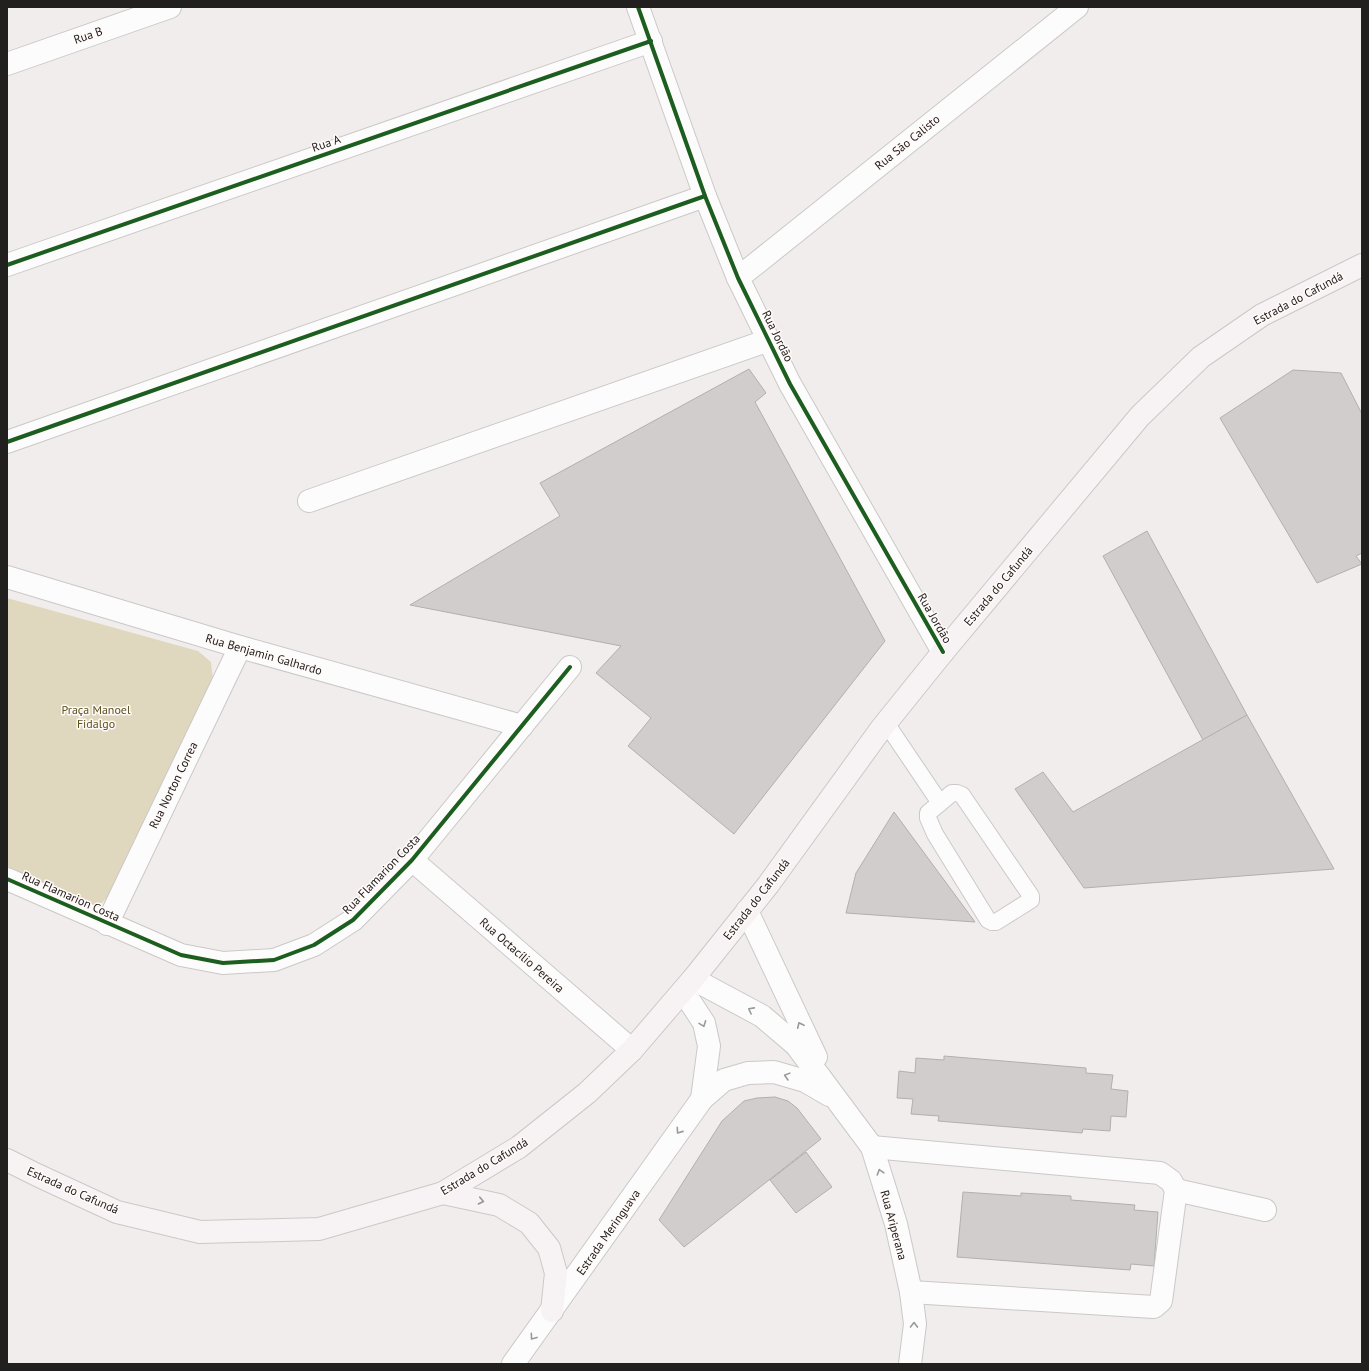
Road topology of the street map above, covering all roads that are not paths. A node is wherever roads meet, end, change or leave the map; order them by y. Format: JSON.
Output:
{"nodes":[{"id":1,"x":170,"y":7,"type":"edge"},
{"id":2,"x":638,"y":7,"type":"edge"},
{"id":3,"x":1076,"y":7,"type":"edge"},
{"id":4,"x":651,"y":41,"type":"junction"},
{"id":5,"x":7,"y":64,"type":"edge"},
{"id":6,"x":705,"y":196,"type":"junction"},
{"id":7,"x":7,"y":265,"type":"edge"},
{"id":8,"x":1362,"y":265,"type":"edge"},
{"id":9,"x":738,"y":278,"type":"junction"},
{"id":10,"x":769,"y":340,"type":"junction"},
{"id":11,"x":7,"y":442,"type":"edge"},
{"id":12,"x":308,"y":501,"type":"dead end"},
{"id":13,"x":7,"y":577,"type":"edge"},
{"id":14,"x":240,"y":647,"type":"junction"},
{"id":15,"x":943,"y":652,"type":"junction"},
{"id":16,"x":570,"y":667,"type":"dead end"},
{"id":17,"x":886,"y":724,"type":"junction"},
{"id":18,"x":522,"y":726,"type":"junction"},
{"id":19,"x":940,"y":803,"type":"junction"},
{"id":20,"x":412,"y":860,"type":"junction"},
{"id":21,"x":7,"y":878,"type":"edge"},
{"id":22,"x":747,"y":911,"type":"junction"},
{"id":23,"x":107,"y":924,"type":"junction"},
{"id":24,"x":688,"y":985,"type":"junction"},
{"id":25,"x":632,"y":1050,"type":"junction"},
{"id":26,"x":835,"y":1098,"type":"junction"},
{"id":27,"x":702,"y":1099,"type":"junction"},
{"id":28,"x":872,"y":1147,"type":"junction"},
{"id":29,"x":7,"y":1160,"type":"edge"},
{"id":30,"x":1176,"y":1190,"type":"junction"},
{"id":31,"x":443,"y":1193,"type":"junction"},
{"id":32,"x":1265,"y":1210,"type":"dead end"},
{"id":33,"x":911,"y":1292,"type":"junction"},
{"id":34,"x":552,"y":1311,"type":"junction"},
{"id":35,"x":514,"y":1364,"type":"edge"},
{"id":36,"x":910,"y":1364,"type":"edge"}],
"edges":[{"from":1,"to":5,"type":"street","name":"Rua B"},
{"from":2,"to":4,"type":"street","name":"Rua Jordão"},
{"from":3,"to":9,"type":"street","name":"Rua São Calisto"},
{"from":4,"to":6,"type":"street","name":"Rua Jordão"},
{"from":4,"to":7,"type":"street","name":"Rua A"},
{"from":6,"to":9,"type":"street","name":"Rua Jordão"},
{"from":6,"to":11,"type":"street"},
{"from":8,"to":15,"type":"main road","name":"Estrada do Cafundá"},
{"from":9,"to":10,"type":"street","name":"Rua Jordão"},
{"from":10,"to":12,"type":"street"},
{"from":10,"to":15,"type":"street","name":"Rua Jordão"},
{"from":13,"to":14,"type":"street","name":"Rua Benjamin Galhardo"},
{"from":14,"to":18,"type":"street","name":"Rua Benjamin Galhardo"},
{"from":14,"to":23,"type":"street","name":"Rua Norton Correa"},
{"from":15,"to":17,"type":"main road","name":"Estrada do Cafundá"},
{"from":16,"to":18,"type":"street","name":"Rua Flamarion Costa"},
{"from":17,"to":19,"type":"lane"},
{"from":17,"to":22,"type":"main road","name":"Estrada do Cafundá"},
{"from":18,"to":20,"type":"street","name":"Rua Flamarion Costa"},
{"from":19,"to":19,"type":"lane"},
{"from":20,"to":23,"type":"street","name":"Rua Flamarion Costa"},
{"from":20,"to":25,"type":"street","name":"Rua Octacílio Pereira"},
{"from":21,"to":23,"type":"street","name":"Rua Flamarion Costa"},
{"from":22,"to":24,"type":"main road","name":"Estrada do Cafundá"},
{"from":26,"to":22,"type":"street","name":"Rua Ariperana","one_way":true},
{"from":24,"to":25,"type":"main road","name":"Estrada do Cafundá"},
{"from":26,"to":24,"type":"street","name":"Rua Ariperana","one_way":true},
{"from":24,"to":27,"type":"street","name":"Estrada Meringuava","one_way":true},
{"from":25,"to":31,"type":"main road","name":"Estrada do Cafundá"},
{"from":26,"to":27,"type":"street","name":"Estrada Meringuava","one_way":true},
{"from":26,"to":28,"type":"street","name":"Rua Ariperana"},
{"from":27,"to":34,"type":"street","name":"Estrada Meringuava","one_way":true},
{"from":28,"to":30,"type":"street"},
{"from":33,"to":28,"type":"street","name":"Rua Ariperana","one_way":true},
{"from":29,"to":31,"type":"main road","name":"Estrada do Cafundá"},
{"from":30,"to":32,"type":"street"},
{"from":30,"to":33,"type":"street"},
{"from":31,"to":34,"type":"main road","one_way":true},
{"from":36,"to":33,"type":"street","name":"Rua Ariperana","one_way":true},
{"from":34,"to":35,"type":"street","name":"Estrada Meringuava","one_way":true}]}
